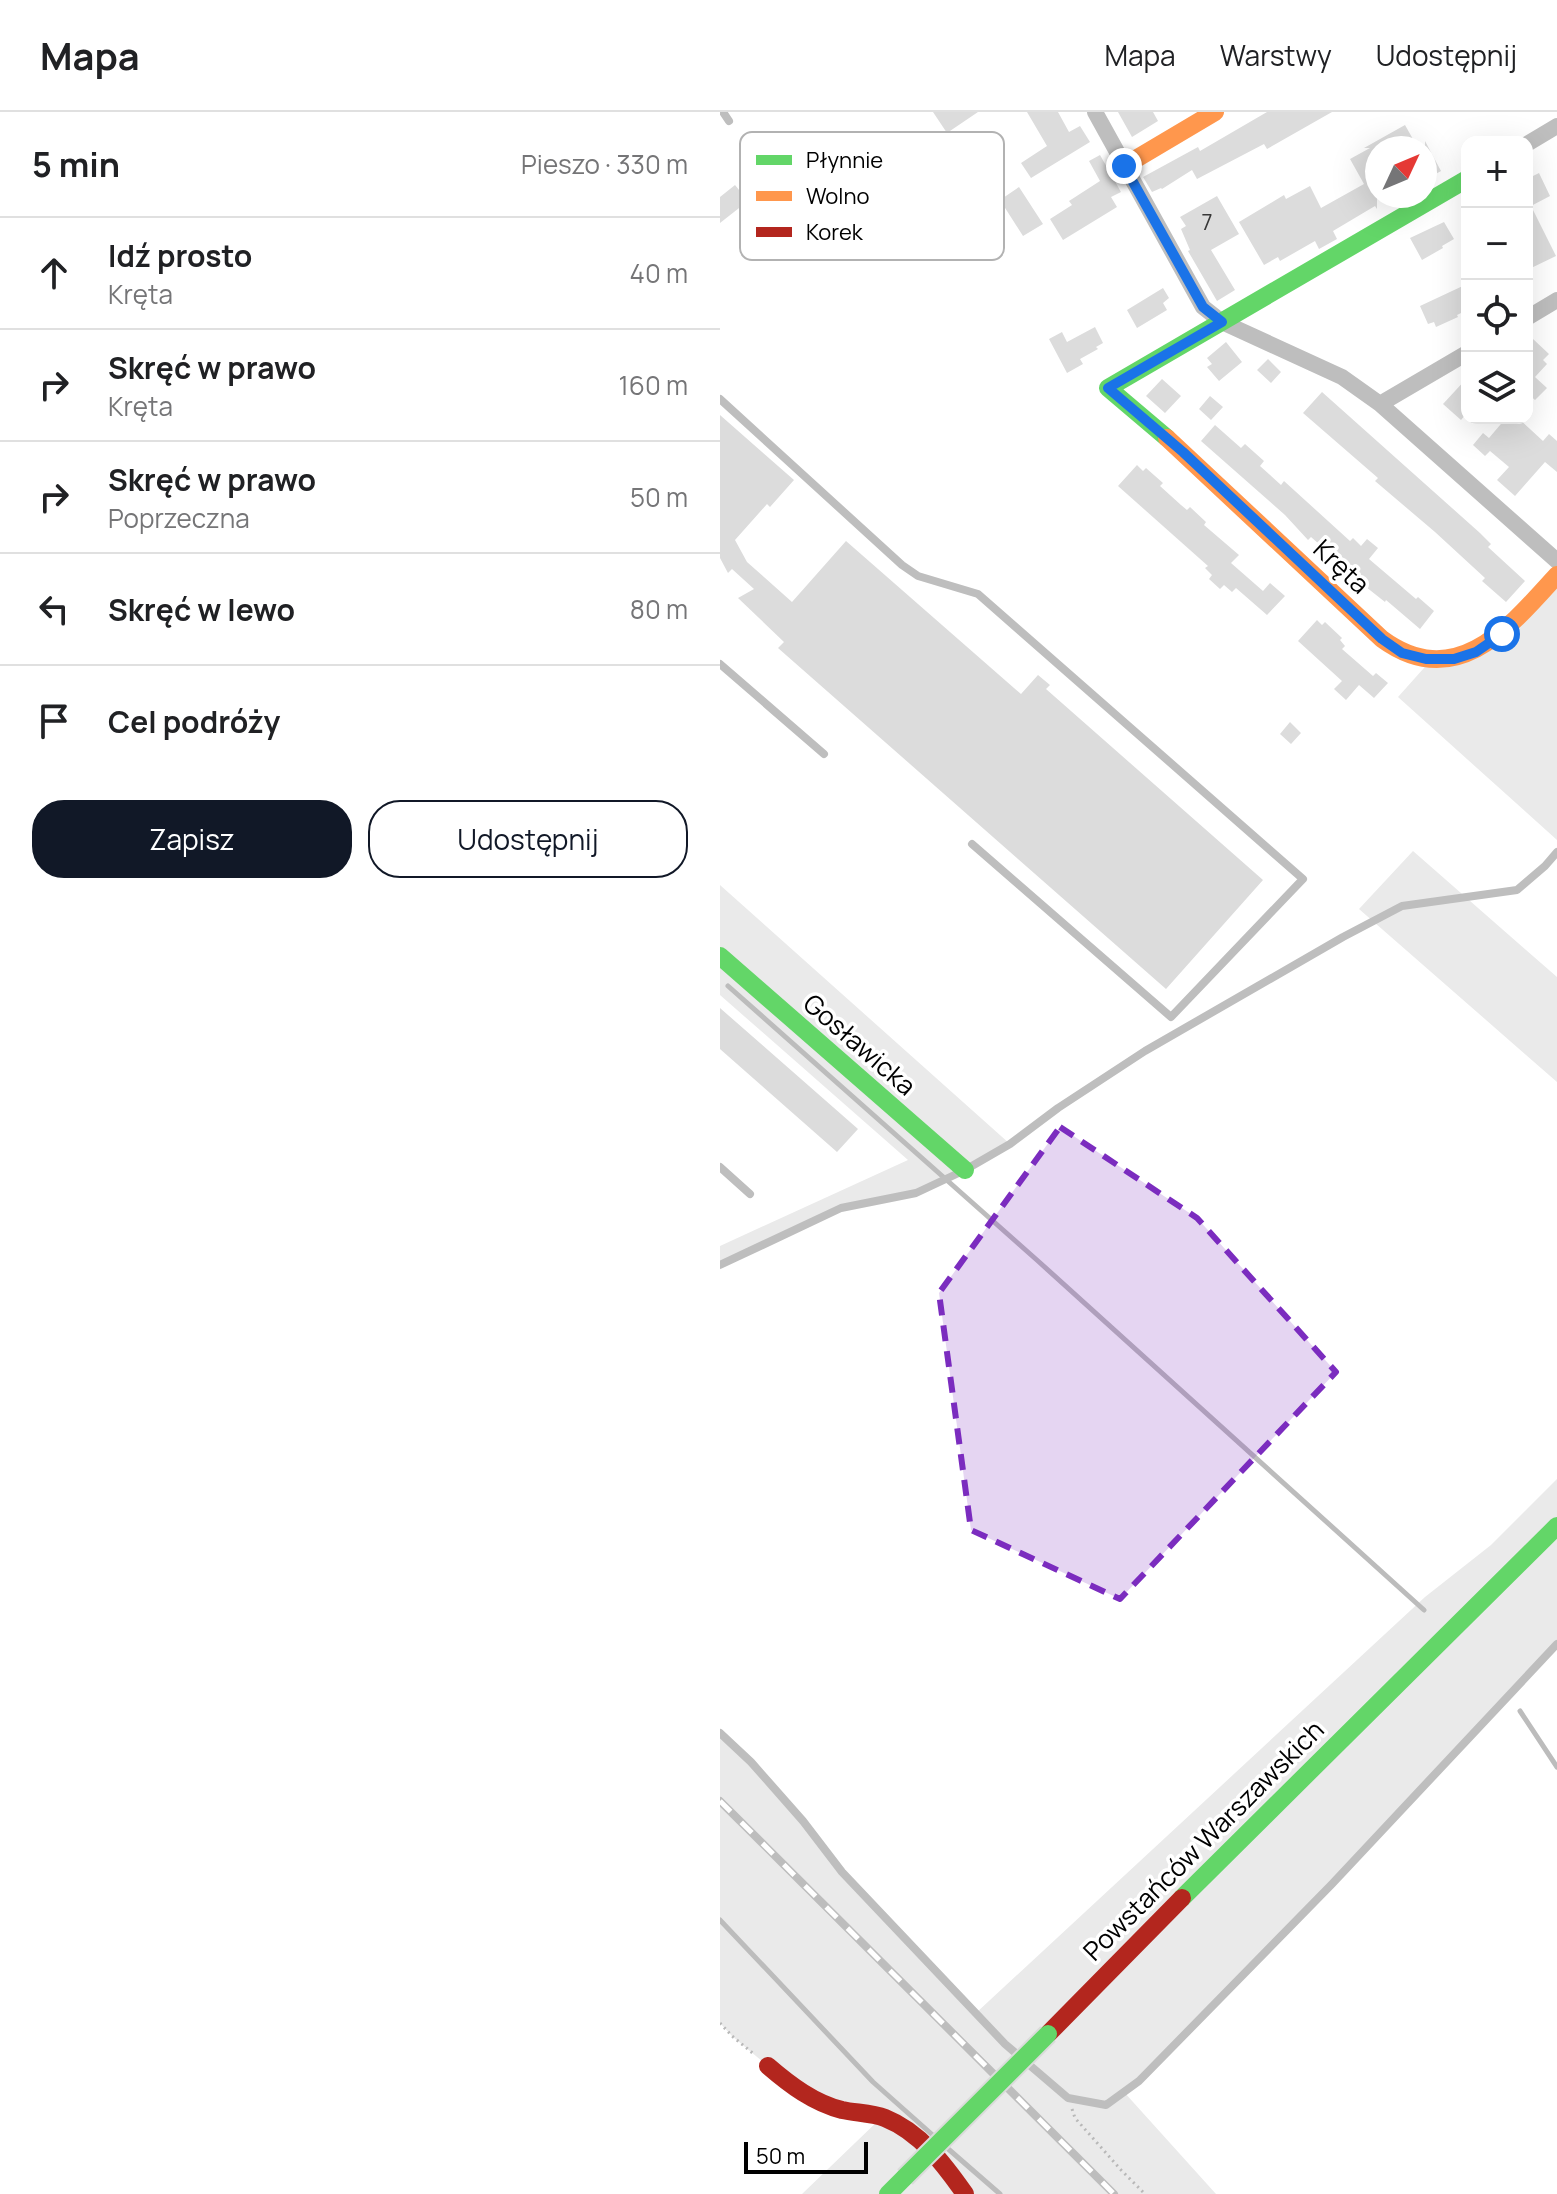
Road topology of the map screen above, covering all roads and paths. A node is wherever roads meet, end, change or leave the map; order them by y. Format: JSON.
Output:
{"nodes":[{"id":1,"x":723,"y":112,"type":"edge"},
{"id":2,"x":1215,"y":112,"type":"edge"},
{"id":3,"x":1095,"y":113,"type":"edge"},
{"id":4,"x":729,"y":121,"type":"dead end"},
{"id":5,"x":1557,"y":126,"type":"edge"},
{"id":6,"x":1533,"y":140,"type":"edge"},
{"id":7,"x":1124,"y":166,"type":"junction"},
{"id":8,"x":1461,"y":183,"type":"edge"},
{"id":9,"x":1557,"y":300,"type":"edge"},
{"id":10,"x":1533,"y":314,"type":"edge"},
{"id":11,"x":1222,"y":322,"type":"junction"},
{"id":12,"x":1461,"y":357,"type":"edge"},
{"id":13,"x":720,"y":399,"type":"edge"},
{"id":14,"x":1380,"y":404,"type":"junction"},
{"id":15,"x":1557,"y":561,"type":"edge"},
{"id":16,"x":1557,"y":575,"type":"edge"},
{"id":17,"x":720,"y":664,"type":"edge"},
{"id":18,"x":824,"y":754,"type":"dead end"},
{"id":19,"x":972,"y":844,"type":"dead end"},
{"id":20,"x":1557,"y":852,"type":"edge"},
{"id":21,"x":720,"y":956,"type":"edge"},
{"id":22,"x":720,"y":1167,"type":"edge"},
{"id":23,"x":965,"y":1170,"type":"junction"},
{"id":24,"x":750,"y":1194,"type":"dead end"},
{"id":25,"x":720,"y":1265,"type":"edge"},
{"id":26,"x":1557,"y":1526,"type":"edge"},
{"id":27,"x":1557,"y":1644,"type":"edge"},
{"id":28,"x":720,"y":1733,"type":"edge"},
{"id":29,"x":720,"y":2023,"type":"edge"},
{"id":30,"x":768,"y":2066,"type":"joint"},
{"id":31,"x":1068,"y":2098,"type":"junction"},
{"id":32,"x":888,"y":2194,"type":"edge"},
{"id":33,"x":965,"y":2194,"type":"edge"},
{"id":34,"x":1145,"y":2194,"type":"edge"}],
"edges":[{"from":1,"to":4,"type":"lane"},
{"from":2,"to":7,"type":"street"},
{"from":3,"to":7,"type":"street"},
{"from":5,"to":6,"type":"street"},
{"from":7,"to":11,"type":"street"},
{"from":8,"to":11,"type":"street"},
{"from":9,"to":10,"type":"street"},
{"from":11,"to":14,"type":"street"},
{"from":11,"to":16,"type":"street","name":"Kręta"},
{"from":12,"to":14,"type":"street"},
{"from":13,"to":19,"type":"lane"},
{"from":14,"to":15,"type":"street"},
{"from":17,"to":18,"type":"lane"},
{"from":20,"to":23,"type":"lane"},
{"from":21,"to":23,"type":"street","name":"Gosławicka"},
{"from":22,"to":24,"type":"lane"},
{"from":23,"to":25,"type":"lane"},
{"from":26,"to":32,"type":"street","name":"Powstańców Warszawskich","bridge":true},
{"from":27,"to":31,"type":"lane"},
{"from":28,"to":31,"type":"lane"},
{"from":29,"to":30,"type":"path"},
{"from":30,"to":33,"type":"street"},
{"from":31,"to":34,"type":"path"}]}
